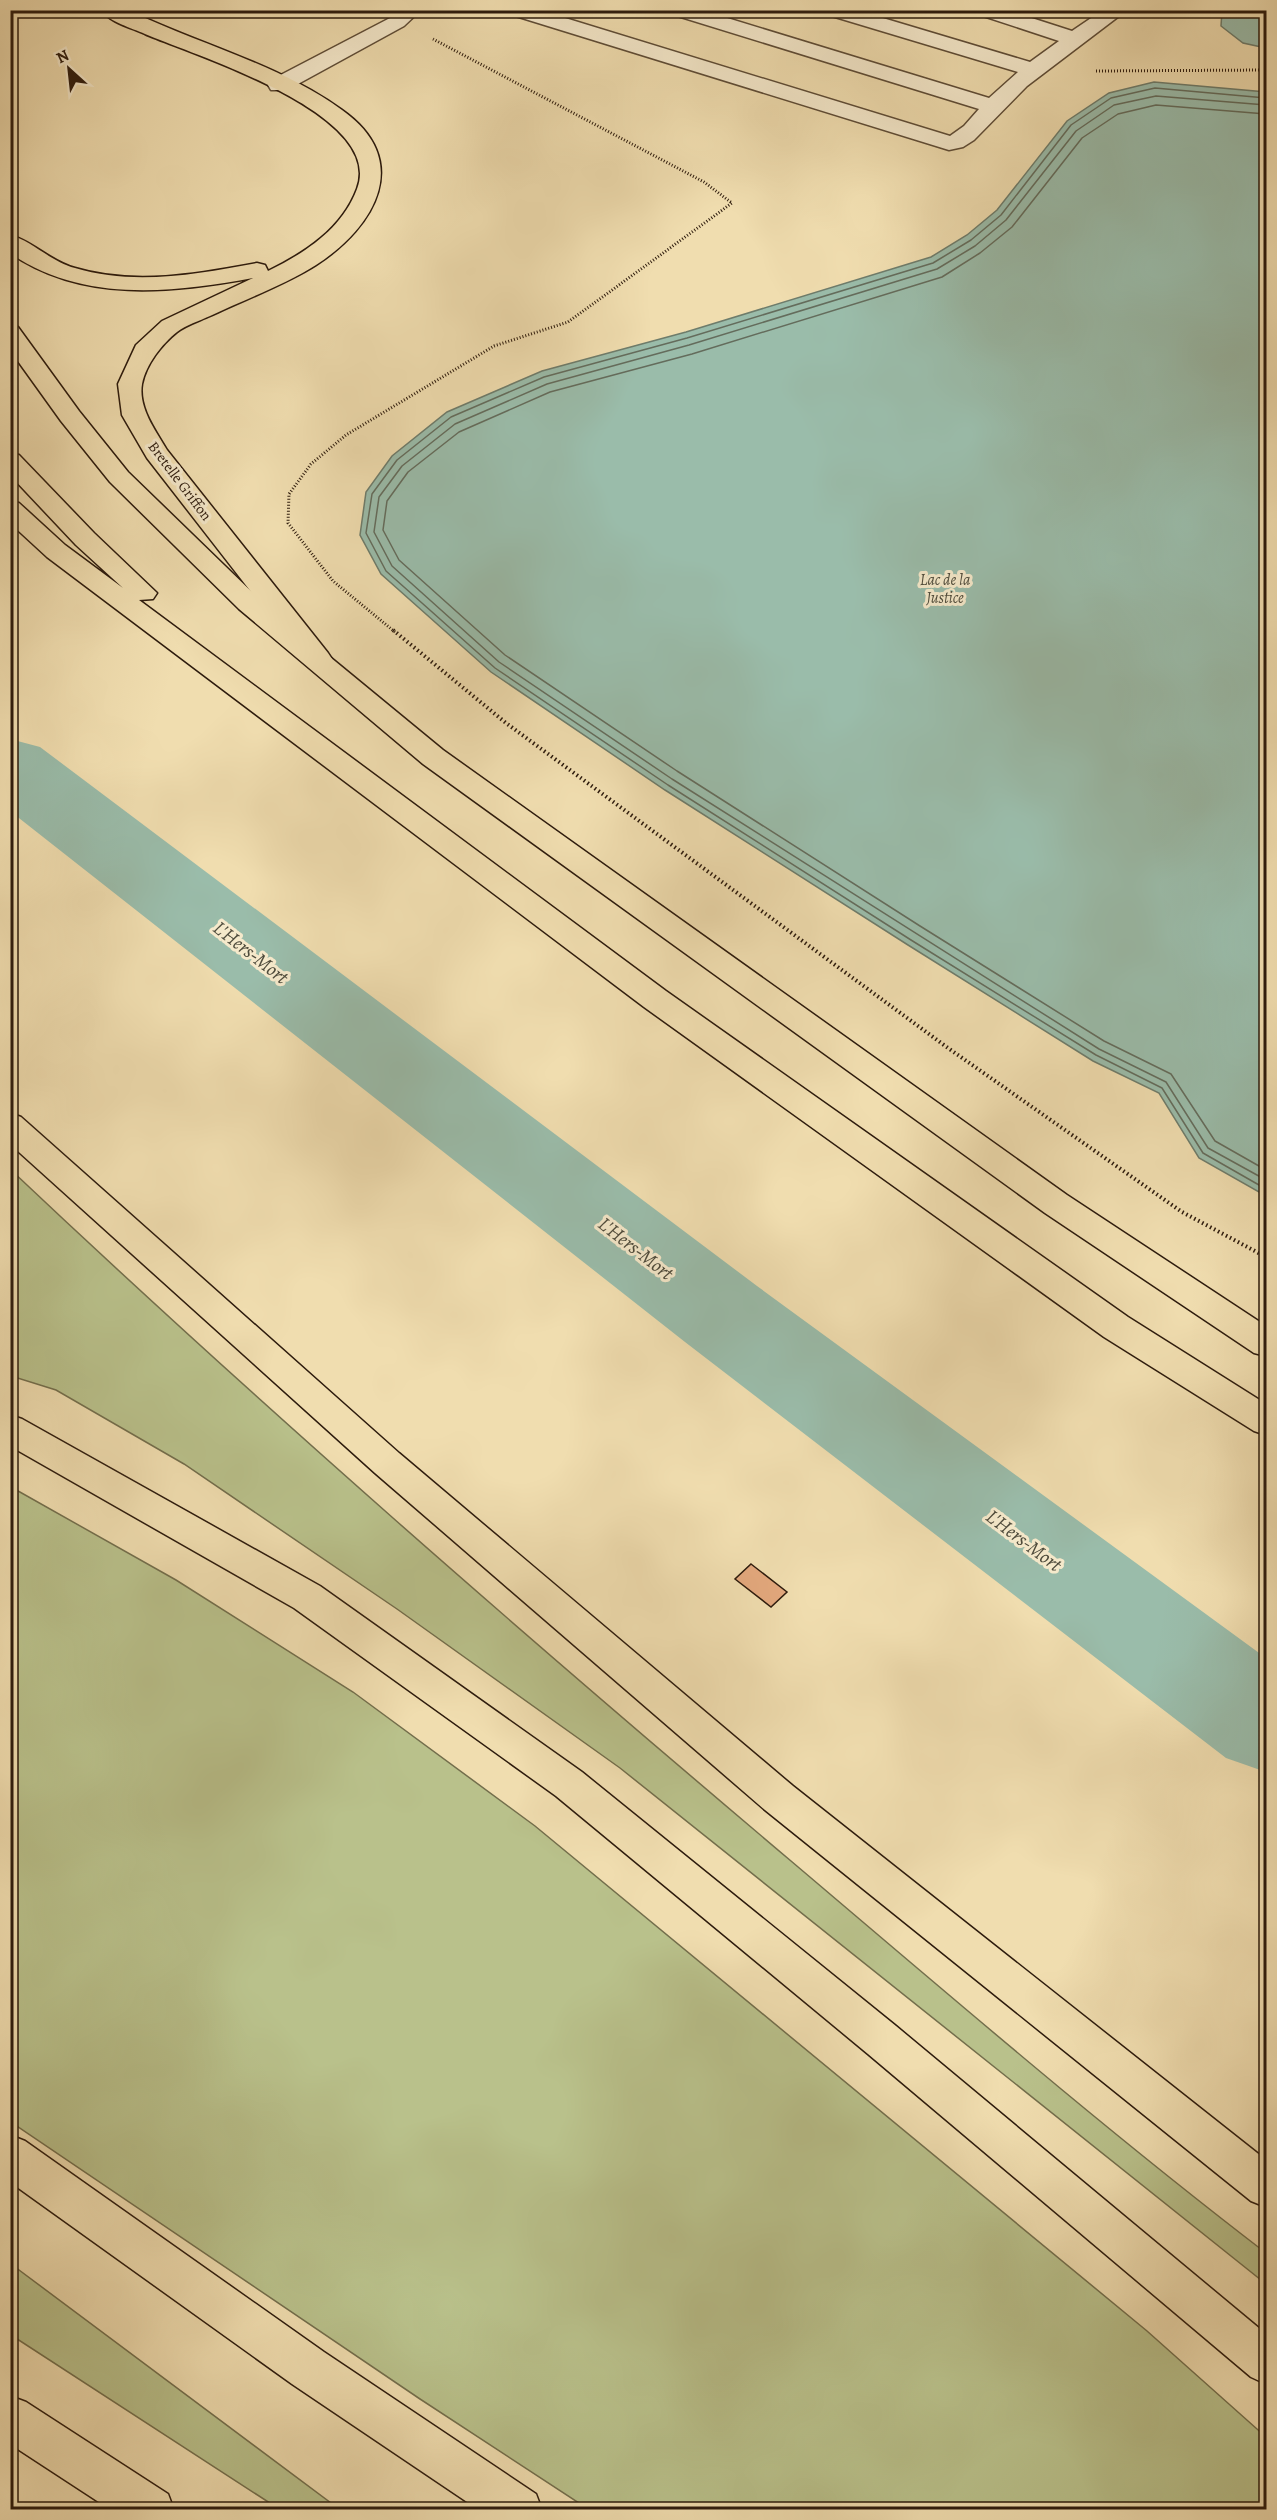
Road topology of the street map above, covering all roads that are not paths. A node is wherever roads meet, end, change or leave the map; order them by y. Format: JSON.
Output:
{"nodes":[{"id":1,"x":111,"y":10,"type":"edge"},
{"id":2,"x":516,"y":10,"type":"edge"},
{"id":3,"x":678,"y":10,"type":"edge"},
{"id":4,"x":832,"y":10,"type":"edge"},
{"id":5,"x":984,"y":10,"type":"edge"},
{"id":6,"x":1117,"y":10,"type":"edge"},
{"id":7,"x":404,"y":16,"type":"edge"},
{"id":8,"x":1075,"y":39,"type":"junction"},
{"id":9,"x":1034,"y":70,"type":"junction"},
{"id":10,"x":279,"y":85,"type":"junction"},
{"id":11,"x":993,"y":106,"type":"junction"},
{"id":12,"x":333,"y":238,"type":"junction"},
{"id":13,"x":10,"y":242,"type":"edge"},
{"id":14,"x":10,"y":332,"type":"edge"},
{"id":15,"x":10,"y":460,"type":"edge"},
{"id":16,"x":10,"y":509,"type":"edge"},
{"id":17,"x":318,"y":659,"type":"junction"},
{"id":18,"x":264,"y":705,"type":"junction"},
{"id":19,"x":10,"y":1125,"type":"edge"},
{"id":20,"x":1266,"y":1343,"type":"edge"},
{"id":21,"x":1266,"y":1421,"type":"edge"},
{"id":22,"x":10,"y":1429,"type":"edge"},
{"id":23,"x":10,"y":2156,"type":"edge"},
{"id":24,"x":1266,"y":2186,"type":"edge"},
{"id":25,"x":1266,"y":2362,"type":"edge"},
{"id":26,"x":10,"y":2418,"type":"edge"},
{"id":27,"x":152,"y":2510,"type":"edge"},
{"id":28,"x":520,"y":2510,"type":"edge"}],
"edges":[{"from":1,"to":10,"type":"main road","name":"Bretelle Griffon"},
{"from":2,"to":11,"type":"lane"},
{"from":3,"to":11,"type":"lane"},
{"from":4,"to":9,"type":"lane"},
{"from":5,"to":8,"type":"lane"},
{"from":6,"to":8,"type":"lane"},
{"from":7,"to":10,"type":"lane"},
{"from":8,"to":9,"type":"lane"},
{"from":9,"to":11,"type":"lane"},
{"from":10,"to":12,"type":"main road","name":"Bretelle Griffon"},
{"from":12,"to":13,"type":"main road","name":"Bretelle Griffon"},
{"from":12,"to":17,"type":"main road","name":"Bretelle Griffon"},
{"from":14,"to":17,"type":"main road"},
{"from":15,"to":18,"type":"main road"},
{"from":16,"to":18,"type":"main road"},
{"from":17,"to":20,"type":"main road"},
{"from":18,"to":21,"type":"main road"},
{"from":19,"to":24,"type":"main road"},
{"from":22,"to":25,"type":"main road"},
{"from":23,"to":28,"type":"main road"},
{"from":26,"to":27,"type":"main road"}]}
